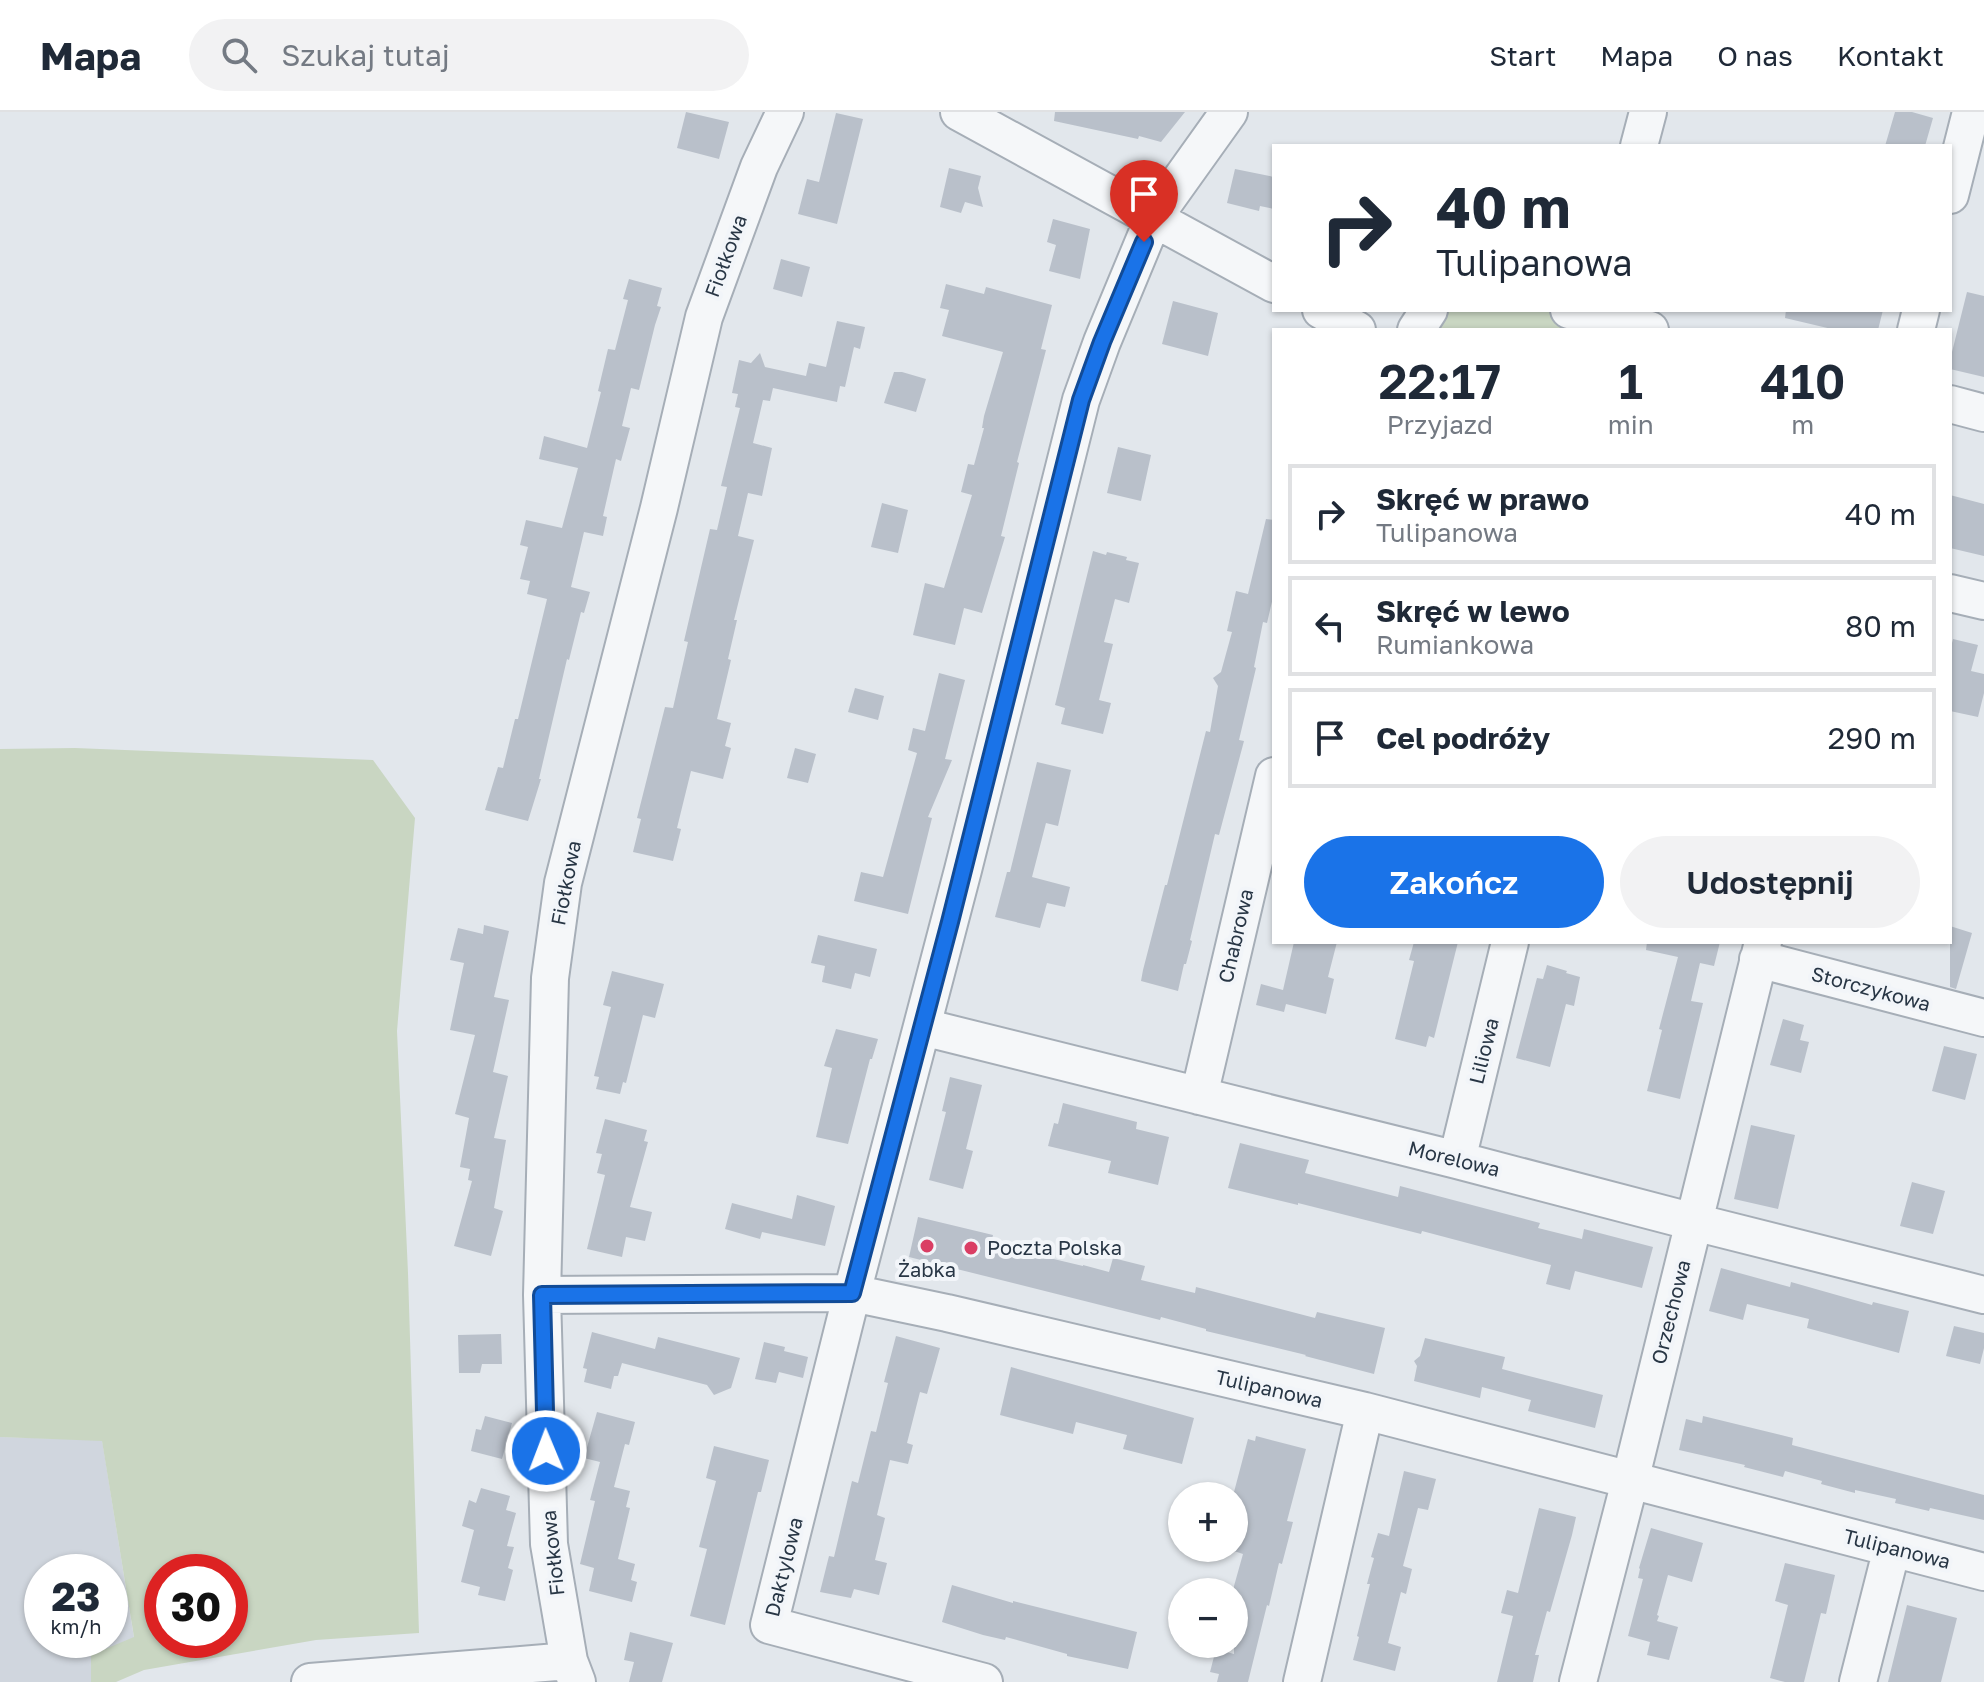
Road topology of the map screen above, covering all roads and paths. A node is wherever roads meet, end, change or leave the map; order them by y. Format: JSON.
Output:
{"nodes":[{"id":1,"x":785,"y":112,"type":"edge"},
{"id":2,"x":959,"y":112,"type":"edge"},
{"id":3,"x":1229,"y":112,"type":"edge"},
{"id":4,"x":1648,"y":112,"type":"edge"},
{"id":5,"x":1971,"y":112,"type":"edge"},
{"id":6,"x":1640,"y":144,"type":"edge"},
{"id":7,"x":1952,"y":187,"type":"edge"},
{"id":8,"x":1154,"y":217,"type":"junction"},
{"id":9,"x":1272,"y":283,"type":"edge"},
{"id":10,"x":1325,"y":312,"type":"edge"},
{"id":11,"x":1577,"y":312,"type":"edge"},
{"id":12,"x":1353,"y":328,"type":"edge"},
{"id":13,"x":1642,"y":328,"type":"edge"},
{"id":14,"x":1952,"y":405,"type":"edge"},
{"id":15,"x":1984,"y":413,"type":"edge"},
{"id":16,"x":1952,"y":593,"type":"edge"},
{"id":17,"x":1984,"y":601,"type":"edge"},
{"id":18,"x":1272,"y":785,"type":"edge"},
{"id":19,"x":1510,"y":944,"type":"edge"},
{"id":20,"x":1760,"y":951,"type":"edge"},
{"id":21,"x":1984,"y":1018,"type":"edge"},
{"id":22,"x":923,"y":1027,"type":"junction"},
{"id":23,"x":1199,"y":1096,"type":"junction"},
{"id":24,"x":1457,"y":1160,"type":"junction"},
{"id":25,"x":1694,"y":1222,"type":"junction"},
{"id":26,"x":852,"y":1293,"type":"junction"},
{"id":27,"x":542,"y":1295,"type":"junction"},
{"id":28,"x":1984,"y":1295,"type":"edge"},
{"id":29,"x":1365,"y":1411,"type":"junction"},
{"id":30,"x":1630,"y":1481,"type":"junction"},
{"id":31,"x":1892,"y":1548,"type":"junction"},
{"id":32,"x":1984,"y":1572,"type":"edge"},
{"id":33,"x":573,"y":1671,"type":"edge"},
{"id":34,"x":310,"y":1682,"type":"edge"},
{"id":35,"x":984,"y":1682,"type":"edge"},
{"id":36,"x":1302,"y":1682,"type":"edge"},
{"id":37,"x":1578,"y":1682,"type":"edge"},
{"id":38,"x":1858,"y":1682,"type":"edge"}],
"edges":[{"from":1,"to":27,"type":"street","name":"Fiołkowa"},
{"from":2,"to":8,"type":"street"},
{"from":3,"to":8,"type":"street"},
{"from":4,"to":6,"type":"street"},
{"from":5,"to":7,"type":"street"},
{"from":8,"to":9,"type":"street"},
{"from":8,"to":22,"type":"street"},
{"from":10,"to":12,"type":"street"},
{"from":11,"to":13,"type":"street"},
{"from":14,"to":15,"type":"street"},
{"from":16,"to":17,"type":"street"},
{"from":18,"to":23,"type":"street","name":"Chabrowa"},
{"from":19,"to":24,"type":"street","name":"Liliowa"},
{"from":20,"to":21,"type":"street","name":"Storczykowa"},
{"from":20,"to":25,"type":"street","name":"Orzechowa"},
{"from":22,"to":23,"type":"street","name":"Morelowa"},
{"from":22,"to":26,"type":"street"},
{"from":23,"to":24,"type":"street","name":"Morelowa"},
{"from":24,"to":25,"type":"street","name":"Morelowa"},
{"from":25,"to":28,"type":"street","name":"Morelowa"},
{"from":25,"to":30,"type":"street","name":"Orzechowa"},
{"from":26,"to":27,"type":"street","name":"Tulipanowa"},
{"from":26,"to":29,"type":"street","name":"Tulipanowa"},
{"from":26,"to":35,"type":"street","name":"Daktylowa"},
{"from":27,"to":33,"type":"street","name":"Fiołkowa"},
{"from":29,"to":30,"type":"street","name":"Tulipanowa"},
{"from":29,"to":36,"type":"street"},
{"from":30,"to":31,"type":"street","name":"Tulipanowa"},
{"from":30,"to":37,"type":"street","name":"Orzechowa"},
{"from":31,"to":32,"type":"street","name":"Tulipanowa"},
{"from":31,"to":38,"type":"street"},
{"from":33,"to":34,"type":"street"}]}
